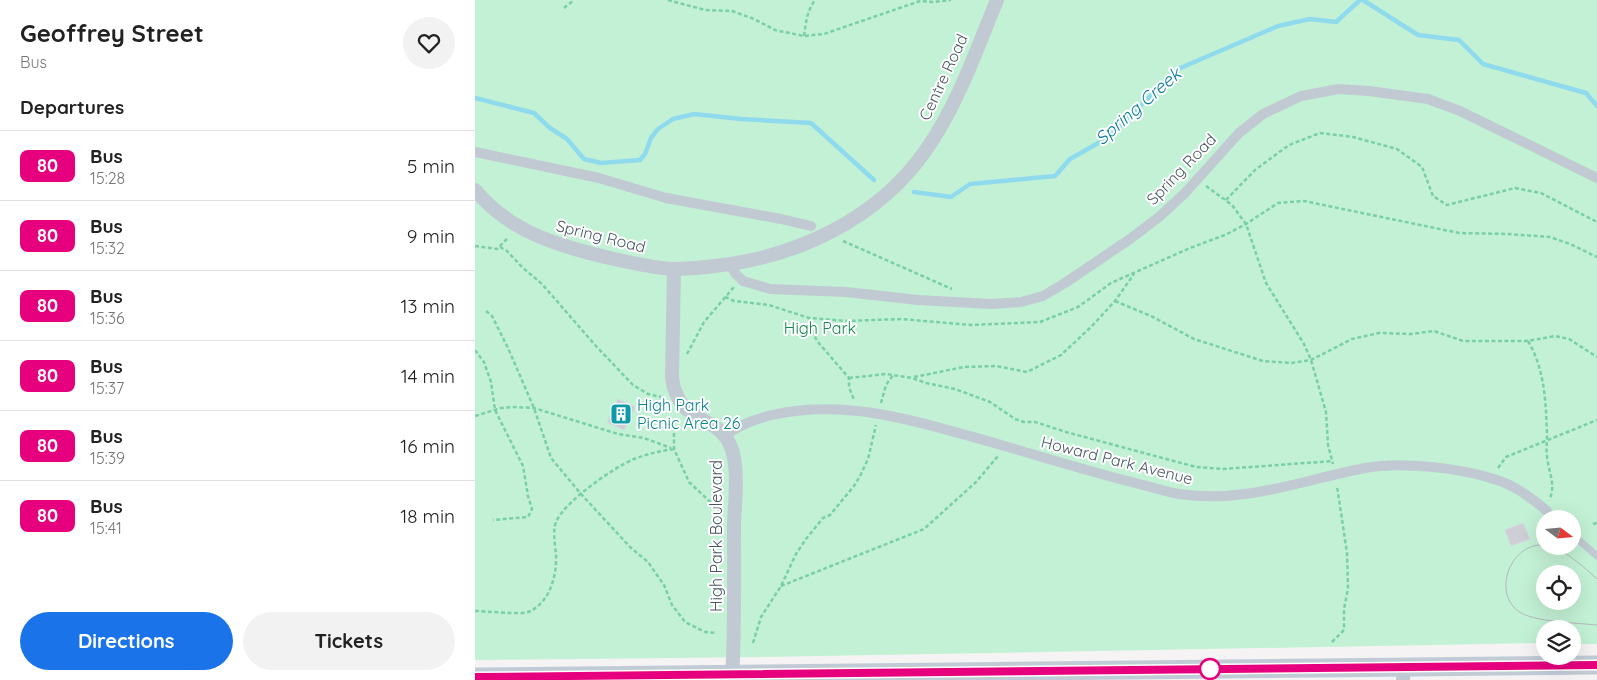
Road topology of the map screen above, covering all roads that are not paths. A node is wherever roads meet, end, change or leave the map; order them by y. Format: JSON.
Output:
{"nodes":[{"id":1,"x":997,"y":0,"type":"edge"},
{"id":2,"x":475,"y":152,"type":"edge"},
{"id":3,"x":1597,"y":178,"type":"edge"},
{"id":4,"x":475,"y":190,"type":"edge"},
{"id":5,"x":811,"y":226,"type":"dead end"},
{"id":6,"x":731,"y":265,"type":"junction"},
{"id":7,"x":674,"y":269,"type":"junction"},
{"id":8,"x":725,"y":436,"type":"junction"},
{"id":9,"x":1546,"y":510,"type":"edge"},
{"id":10,"x":1581,"y":542,"type":"edge"},
{"id":11,"x":1597,"y":556,"type":"edge"},
{"id":12,"x":1597,"y":665,"type":"edge"},
{"id":13,"x":1403,"y":674,"type":"edge"},
{"id":14,"x":1189,"y":675,"type":"edge"},
{"id":15,"x":974,"y":676,"type":"edge"},
{"id":16,"x":475,"y":677,"type":"edge"},
{"id":17,"x":733,"y":677,"type":"edge"},
{"id":18,"x":508,"y":678,"type":"edge"}],
"edges":[{"from":1,"to":6,"type":"street","name":"Centre Road"},
{"from":2,"to":5,"type":"street"},
{"from":3,"to":6,"type":"street","name":"Spring Road"},
{"from":4,"to":7,"type":"street","name":"Spring Road"},
{"from":6,"to":7,"type":"street","name":"Centre Road"},
{"from":7,"to":8,"type":"street","name":"High Park Boulevard"},
{"from":8,"to":9,"type":"street","name":"Howard Park Avenue"},
{"from":8,"to":17,"type":"street","name":"High Park Boulevard"},
{"from":10,"to":11,"type":"lane"},
{"from":12,"to":13,"type":"main road"},
{"from":13,"to":14,"type":"main road"},
{"from":14,"to":15,"type":"main road"},
{"from":15,"to":17,"type":"main road"},
{"from":16,"to":18,"type":"main road"},
{"from":17,"to":18,"type":"main road"}]}
